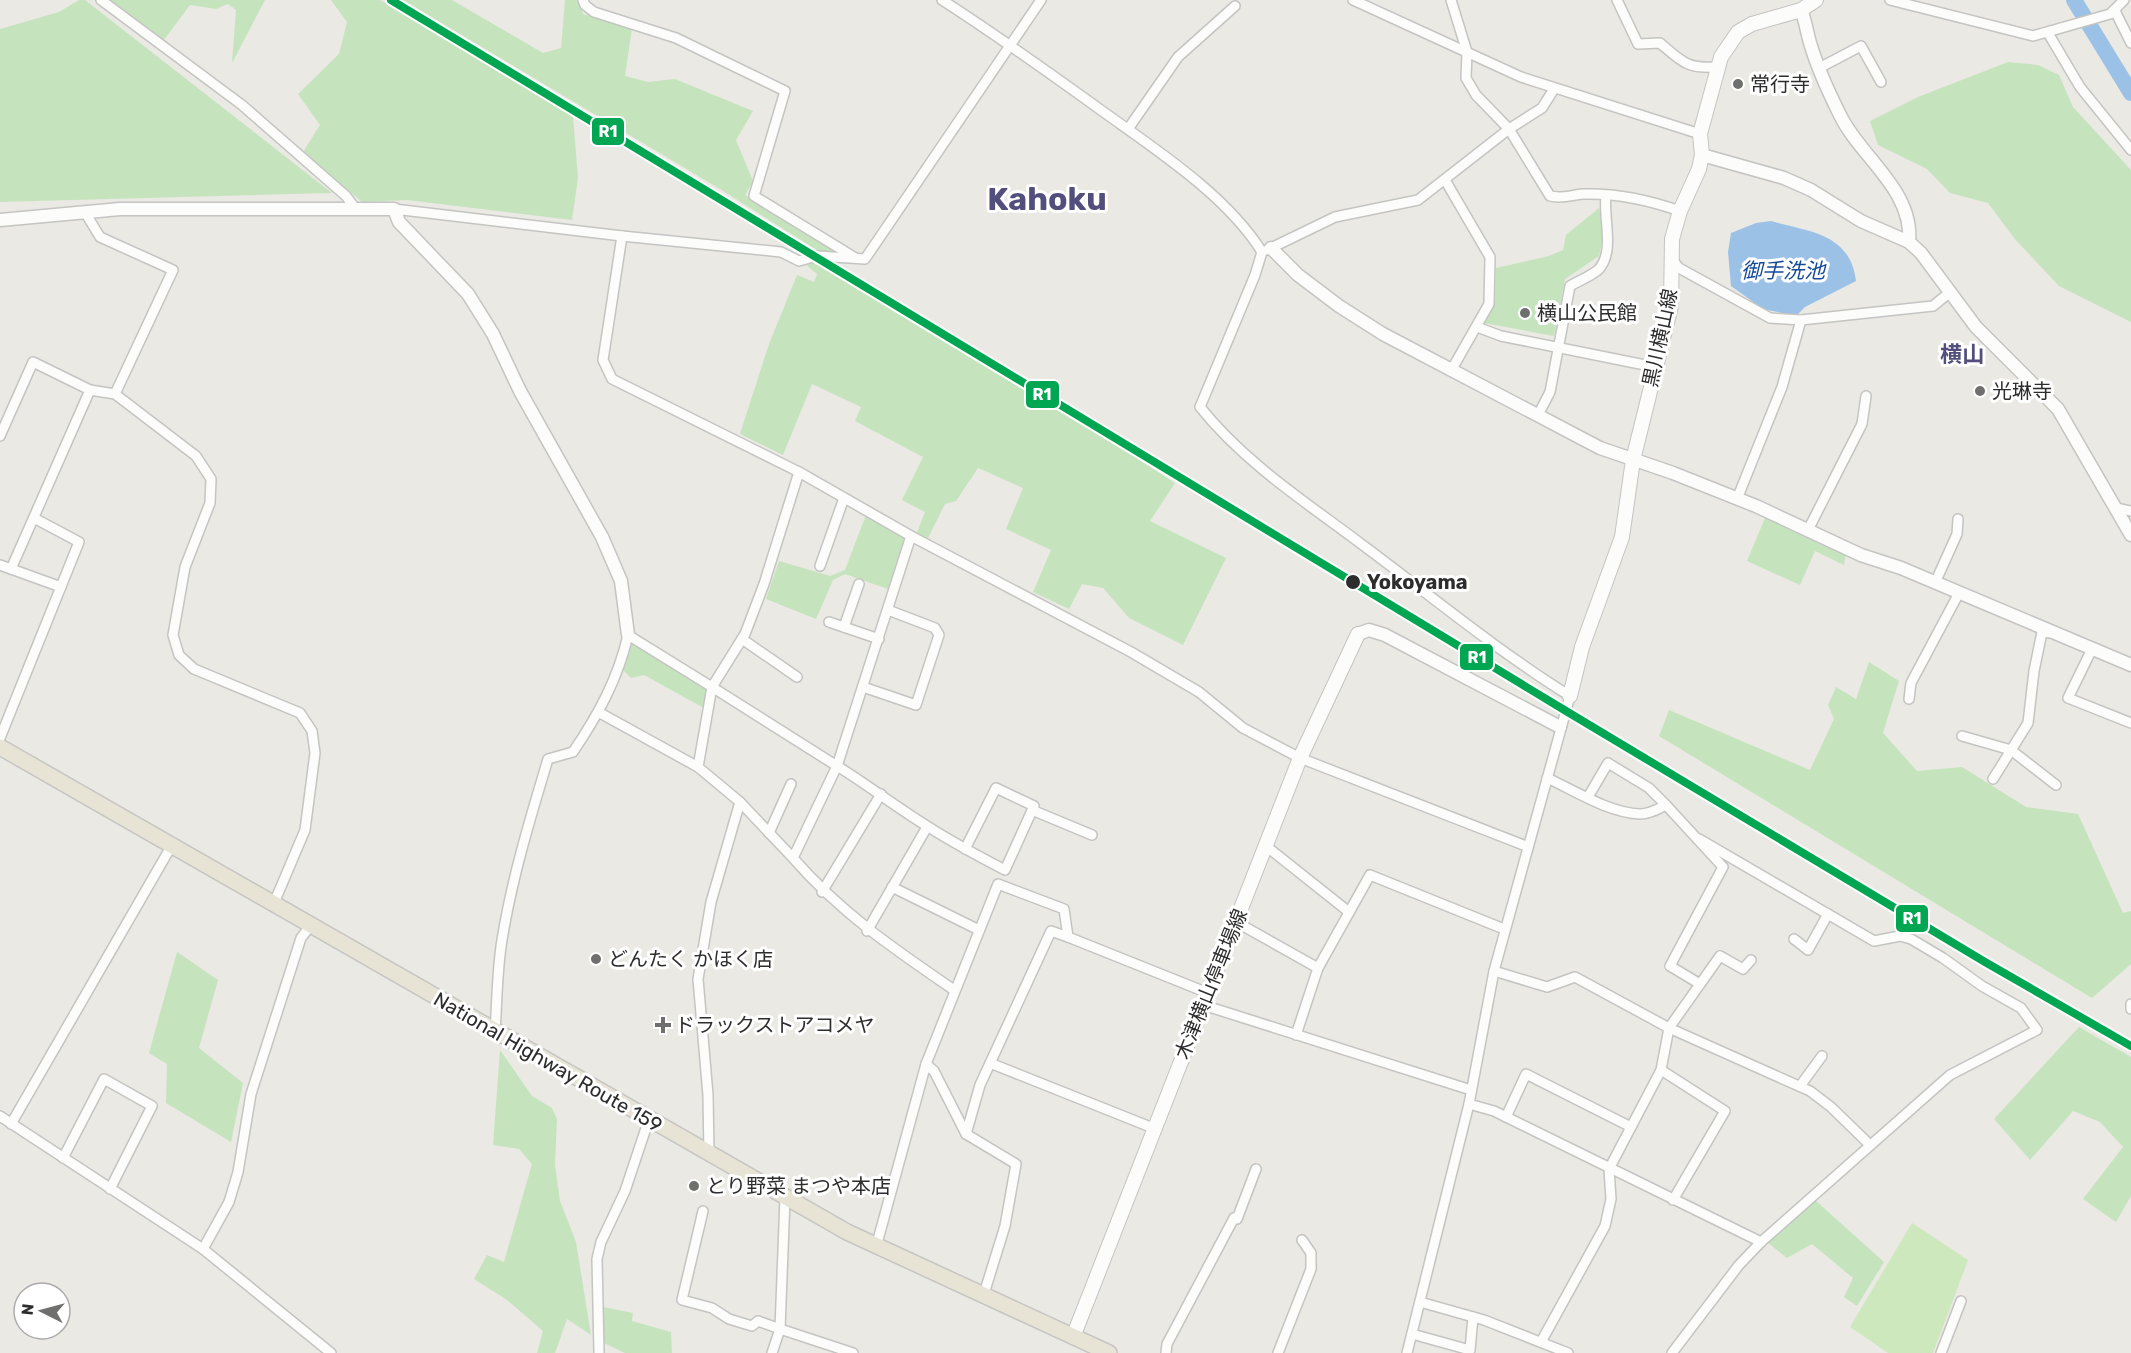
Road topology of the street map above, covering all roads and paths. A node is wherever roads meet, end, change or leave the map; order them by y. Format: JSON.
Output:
{"nodes":[{"id":1,"x":101,"y":0,"type":"edge"},
{"id":2,"x":583,"y":0,"type":"edge"},
{"id":3,"x":942,"y":0,"type":"edge"},
{"id":4,"x":1041,"y":0,"type":"edge"},
{"id":5,"x":1353,"y":0,"type":"edge"},
{"id":6,"x":1452,"y":0,"type":"edge"},
{"id":7,"x":1617,"y":0,"type":"edge"},
{"id":8,"x":1816,"y":0,"type":"edge"},
{"id":9,"x":1890,"y":0,"type":"edge"},
{"id":10,"x":2124,"y":0,"type":"edge"},
{"id":11,"x":1235,"y":6,"type":"dead end"},
{"id":12,"x":1801,"y":10,"type":"junction"},
{"id":13,"x":2112,"y":12,"type":"junction"},
{"id":14,"x":2052,"y":31,"type":"junction"},
{"id":15,"x":2131,"y":43,"type":"edge"},
{"id":16,"x":1011,"y":44,"type":"junction"},
{"id":17,"x":1467,"y":52,"type":"junction"},
{"id":18,"x":1718,"y":67,"type":"junction"},
{"id":19,"x":1819,"y":68,"type":"junction"},
{"id":20,"x":1881,"y":82,"type":"dead end"},
{"id":21,"x":1554,"y":89,"type":"junction"},
{"id":22,"x":1128,"y":129,"type":"junction"},
{"id":23,"x":1509,"y":129,"type":"junction"},
{"id":24,"x":1700,"y":134,"type":"junction"},
{"id":25,"x":2131,"y":150,"type":"edge"},
{"id":26,"x":1702,"y":155,"type":"junction"},
{"id":27,"x":1445,"y":180,"type":"junction"},
{"id":28,"x":1606,"y":196,"type":"junction"},
{"id":29,"x":355,"y":207,"type":"junction"},
{"id":30,"x":394,"y":209,"type":"junction"},
{"id":31,"x":1680,"y":211,"type":"junction"},
{"id":32,"x":86,"y":214,"type":"junction"},
{"id":33,"x":0,"y":220,"type":"edge"},
{"id":34,"x":622,"y":236,"type":"junction"},
{"id":35,"x":1909,"y":242,"type":"junction"},
{"id":36,"x":1266,"y":250,"type":"junction"},
{"id":37,"x":856,"y":258,"type":"junction"},
{"id":38,"x":1671,"y":258,"type":"junction"},
{"id":39,"x":1949,"y":293,"type":"junction"},
{"id":40,"x":1801,"y":320,"type":"junction"},
{"id":41,"x":1477,"y":327,"type":"junction"},
{"id":42,"x":1558,"y":347,"type":"junction"},
{"id":43,"x":1655,"y":368,"type":"junction"},
{"id":44,"x":1452,"y":369,"type":"junction"},
{"id":45,"x":90,"y":390,"type":"junction"},
{"id":46,"x":115,"y":394,"type":"junction"},
{"id":47,"x":1866,"y":396,"type":"dead end"},
{"id":48,"x":1538,"y":415,"type":"junction"},
{"id":49,"x":0,"y":436,"type":"edge"},
{"id":50,"x":1634,"y":460,"type":"junction"},
{"id":51,"x":799,"y":472,"type":"junction"},
{"id":52,"x":844,"y":498,"type":"junction"},
{"id":53,"x":1737,"y":499,"type":"junction"},
{"id":54,"x":2116,"y":508,"type":"junction"},
{"id":55,"x":2131,"y":511,"type":"edge"},
{"id":56,"x":33,"y":518,"type":"junction"},
{"id":57,"x":1958,"y":519,"type":"dead end"},
{"id":58,"x":1808,"y":530,"type":"junction"},
{"id":59,"x":2131,"y":535,"type":"edge"},
{"id":60,"x":911,"y":536,"type":"junction"},
{"id":61,"x":0,"y":565,"type":"edge"},
{"id":62,"x":820,"y":566,"type":"dead end"},
{"id":63,"x":11,"y":569,"type":"junction"},
{"id":64,"x":1935,"y":583,"type":"junction"},
{"id":65,"x":859,"y":584,"type":"dead end"},
{"id":66,"x":61,"y":587,"type":"junction"},
{"id":67,"x":1959,"y":593,"type":"junction"},
{"id":68,"x":888,"y":610,"type":"junction"},
{"id":69,"x":828,"y":622,"type":"dead end"},
{"id":70,"x":844,"y":627,"type":"junction"},
{"id":71,"x":2053,"y":633,"type":"junction"},
{"id":72,"x":1358,"y":634,"type":"joint"},
{"id":73,"x":628,"y":635,"type":"junction"},
{"id":74,"x":742,"y":639,"type":"junction"},
{"id":75,"x":879,"y":639,"type":"junction"},
{"id":76,"x":2092,"y":649,"type":"junction"},
{"id":77,"x":2131,"y":665,"type":"edge"},
{"id":78,"x":796,"y":677,"type":"dead end"},
{"id":79,"x":712,"y":687,"type":"junction"},
{"id":80,"x":863,"y":687,"type":"junction"},
{"id":81,"x":1570,"y":696,"type":"junction"},
{"id":82,"x":1909,"y":699,"type":"dead end"},
{"id":83,"x":600,"y":713,"type":"junction"},
{"id":84,"x":2131,"y":723,"type":"edge"},
{"id":85,"x":1560,"y":727,"type":"junction"},
{"id":86,"x":1962,"y":736,"type":"dead end"},
{"id":87,"x":0,"y":738,"type":"edge"},
{"id":88,"x":0,"y":747,"type":"edge"},
{"id":89,"x":2011,"y":750,"type":"junction"},
{"id":90,"x":1300,"y":758,"type":"junction"},
{"id":91,"x":698,"y":766,"type":"junction"},
{"id":92,"x":837,"y":766,"type":"junction"},
{"id":93,"x":1546,"y":778,"type":"junction"},
{"id":94,"x":1993,"y":778,"type":"dead end"},
{"id":95,"x":791,"y":784,"type":"dead end"},
{"id":96,"x":2055,"y":785,"type":"dead end"},
{"id":97,"x":881,"y":794,"type":"junction"},
{"id":98,"x":1588,"y":797,"type":"junction"},
{"id":99,"x":740,"y":802,"type":"junction"},
{"id":100,"x":1666,"y":805,"type":"junction"},
{"id":101,"x":1032,"y":810,"type":"junction"},
{"id":102,"x":927,"y":827,"type":"junction"},
{"id":103,"x":769,"y":833,"type":"junction"},
{"id":104,"x":1092,"y":835,"type":"dead end"},
{"id":105,"x":1699,"y":838,"type":"junction"},
{"id":106,"x":172,"y":845,"type":"junction"},
{"id":107,"x":1266,"y":846,"type":"junction"},
{"id":108,"x":1526,"y":846,"type":"junction"},
{"id":109,"x":965,"y":849,"type":"junction"},
{"id":110,"x":793,"y":858,"type":"junction"},
{"id":111,"x":1005,"y":870,"type":"junction"},
{"id":112,"x":998,"y":884,"type":"junction"},
{"id":113,"x":892,"y":887,"type":"junction"},
{"id":114,"x":822,"y":892,"type":"junction"},
{"id":115,"x":274,"y":903,"type":"junction"},
{"id":116,"x":1349,"y":912,"type":"junction"},
{"id":117,"x":1828,"y":914,"type":"junction"},
{"id":118,"x":1236,"y":922,"type":"junction"},
{"id":119,"x":311,"y":925,"type":"junction"},
{"id":120,"x":1504,"y":929,"type":"junction"},
{"id":121,"x":979,"y":930,"type":"junction"},
{"id":122,"x":867,"y":931,"type":"junction"},
{"id":123,"x":1068,"y":937,"type":"junction"},
{"id":124,"x":1794,"y":939,"type":"dead end"},
{"id":125,"x":1751,"y":960,"type":"dead end"},
{"id":126,"x":1318,"y":968,"type":"junction"},
{"id":127,"x":1494,"y":971,"type":"junction"},
{"id":128,"x":1700,"y":984,"type":"junction"},
{"id":129,"x":954,"y":990,"type":"junction"},
{"id":130,"x":1205,"y":999,"type":"junction"},
{"id":131,"x":2131,"y":1004,"type":"edge"},
{"id":132,"x":2131,"y":1009,"type":"edge"},
{"id":133,"x":1669,"y":1028,"type":"junction"},
{"id":134,"x":495,"y":1032,"type":"junction"},
{"id":135,"x":1296,"y":1035,"type":"junction"},
{"id":136,"x":1822,"y":1056,"type":"dead end"},
{"id":137,"x":990,"y":1063,"type":"junction"},
{"id":138,"x":926,"y":1064,"type":"junction"},
{"id":139,"x":1661,"y":1070,"type":"junction"},
{"id":140,"x":1471,"y":1090,"type":"junction"},
{"id":141,"x":1803,"y":1091,"type":"junction"},
{"id":142,"x":1469,"y":1104,"type":"junction"},
{"id":143,"x":0,"y":1116,"type":"edge"},
{"id":144,"x":1506,"y":1117,"type":"junction"},
{"id":145,"x":649,"y":1119,"type":"junction"},
{"id":146,"x":11,"y":1124,"type":"junction"},
{"id":147,"x":1631,"y":1127,"type":"junction"},
{"id":148,"x":1153,"y":1128,"type":"junction"},
{"id":149,"x":966,"y":1134,"type":"junction"},
{"id":150,"x":1870,"y":1146,"type":"junction"},
{"id":151,"x":709,"y":1154,"type":"junction"},
{"id":152,"x":63,"y":1158,"type":"junction"},
{"id":153,"x":1256,"y":1169,"type":"dead end"},
{"id":154,"x":1609,"y":1169,"type":"junction"},
{"id":155,"x":110,"y":1189,"type":"junction"},
{"id":156,"x":785,"y":1198,"type":"junction"},
{"id":157,"x":1672,"y":1200,"type":"junction"},
{"id":158,"x":704,"y":1211,"type":"dead end"},
{"id":159,"x":1302,"y":1240,"type":"dead end"},
{"id":160,"x":1761,"y":1242,"type":"junction"},
{"id":161,"x":876,"y":1248,"type":"junction"},
{"id":162,"x":203,"y":1249,"type":"junction"},
{"id":163,"x":983,"y":1297,"type":"junction"},
{"id":164,"x":1961,"y":1301,"type":"dead end"},
{"id":165,"x":1420,"y":1302,"type":"junction"},
{"id":166,"x":1473,"y":1317,"type":"junction"},
{"id":167,"x":780,"y":1329,"type":"junction"},
{"id":168,"x":1412,"y":1334,"type":"junction"},
{"id":169,"x":1073,"y":1337,"type":"junction"},
{"id":170,"x":1541,"y":1342,"type":"junction"},
{"id":171,"x":1101,"y":1351,"type":"edge"},
{"id":172,"x":331,"y":1353,"type":"edge"},
{"id":173,"x":599,"y":1353,"type":"edge"},
{"id":174,"x":772,"y":1353,"type":"edge"},
{"id":175,"x":853,"y":1353,"type":"edge"},
{"id":176,"x":1166,"y":1353,"type":"edge"},
{"id":177,"x":1278,"y":1353,"type":"edge"},
{"id":178,"x":1407,"y":1353,"type":"edge"},
{"id":179,"x":1568,"y":1353,"type":"edge"},
{"id":180,"x":1672,"y":1353,"type":"edge"},
{"id":181,"x":1941,"y":1353,"type":"edge"}],
"edges":[{"from":1,"to":29,"type":"street"},
{"from":2,"to":37,"type":"street"},
{"from":3,"to":16,"type":"street"},
{"from":4,"to":16,"type":"street"},
{"from":5,"to":17,"type":"street"},
{"from":6,"to":17,"type":"street"},
{"from":7,"to":18,"type":"street"},
{"from":8,"to":12,"type":"main road","name":"黒川横山線"},
{"from":9,"to":14,"type":"street"},
{"from":10,"to":13,"type":"street"},
{"from":11,"to":22,"type":"street"},
{"from":12,"to":18,"type":"main road","name":"黒川横山線"},
{"from":12,"to":19,"type":"street"},
{"from":13,"to":14,"type":"street"},
{"from":13,"to":15,"type":"street"},
{"from":14,"to":25,"type":"street"},
{"from":16,"to":22,"type":"street"},
{"from":16,"to":37,"type":"street"},
{"from":17,"to":21,"type":"street"},
{"from":17,"to":23,"type":"street"},
{"from":18,"to":24,"type":"main road","name":"黒川横山線"},
{"from":19,"to":20,"type":"street"},
{"from":19,"to":35,"type":"street"},
{"from":21,"to":23,"type":"street"},
{"from":21,"to":24,"type":"street"},
{"from":22,"to":36,"type":"street"},
{"from":23,"to":27,"type":"street"},
{"from":23,"to":28,"type":"street"},
{"from":24,"to":26,"type":"main road","name":"黒川横山線"},
{"from":26,"to":31,"type":"main road","name":"黒川横山線"},
{"from":26,"to":35,"type":"street"},
{"from":27,"to":36,"type":"street"},
{"from":27,"to":41,"type":"street"},
{"from":28,"to":31,"type":"street"},
{"from":28,"to":42,"type":"street"},
{"from":29,"to":30,"type":"street"},
{"from":29,"to":32,"type":"street"},
{"from":30,"to":34,"type":"street"},
{"from":30,"to":73,"type":"street"},
{"from":31,"to":38,"type":"main road","name":"黒川横山線"},
{"from":32,"to":33,"type":"street"},
{"from":32,"to":46,"type":"street"},
{"from":34,"to":37,"type":"street"},
{"from":34,"to":51,"type":"street"},
{"from":35,"to":39,"type":"street"},
{"from":36,"to":44,"type":"street"},
{"from":36,"to":81,"type":"street"},
{"from":38,"to":40,"type":"street"},
{"from":38,"to":43,"type":"main road","name":"黒川横山線"},
{"from":39,"to":40,"type":"street"},
{"from":39,"to":54,"type":"street"},
{"from":40,"to":53,"type":"street"},
{"from":41,"to":42,"type":"street"},
{"from":41,"to":44,"type":"street"},
{"from":42,"to":43,"type":"street"},
{"from":42,"to":48,"type":"street"},
{"from":43,"to":50,"type":"main road","name":"黒川横山線"},
{"from":44,"to":48,"type":"street"},
{"from":45,"to":46,"type":"street"},
{"from":45,"to":49,"type":"street"},
{"from":45,"to":56,"type":"street"},
{"from":46,"to":115,"type":"street"},
{"from":47,"to":58,"type":"street"},
{"from":48,"to":50,"type":"street"},
{"from":50,"to":53,"type":"street"},
{"from":50,"to":81,"type":"main road","name":"黒川横山線"},
{"from":51,"to":52,"type":"street"},
{"from":51,"to":74,"type":"street"},
{"from":52,"to":60,"type":"street"},
{"from":52,"to":62,"type":"street"},
{"from":53,"to":58,"type":"street"},
{"from":54,"to":55,"type":"street"},
{"from":54,"to":59,"type":"street"},
{"from":56,"to":63,"type":"street"},
{"from":56,"to":66,"type":"street"},
{"from":57,"to":64,"type":"street"},
{"from":58,"to":64,"type":"street"},
{"from":60,"to":68,"type":"street"},
{"from":60,"to":90,"type":"street"},
{"from":61,"to":63,"type":"street"},
{"from":63,"to":66,"type":"street"},
{"from":64,"to":67,"type":"street"},
{"from":65,"to":70,"type":"street"},
{"from":66,"to":87,"type":"street"},
{"from":67,"to":71,"type":"street"},
{"from":67,"to":82,"type":"street"},
{"from":68,"to":75,"type":"street"},
{"from":68,"to":80,"type":"street"},
{"from":69,"to":70,"type":"street"},
{"from":70,"to":75,"type":"street"},
{"from":71,"to":76,"type":"street"},
{"from":71,"to":89,"type":"street"},
{"from":72,"to":85,"type":"street"},
{"from":72,"to":90,"type":"main road","name":"木津横山停車場線"},
{"from":73,"to":79,"type":"street"},
{"from":73,"to":83,"type":"street"},
{"from":74,"to":78,"type":"street"},
{"from":74,"to":79,"type":"street"},
{"from":75,"to":80,"type":"street"},
{"from":76,"to":77,"type":"street"},
{"from":76,"to":84,"type":"street"},
{"from":79,"to":91,"type":"street"},
{"from":79,"to":92,"type":"street"},
{"from":80,"to":92,"type":"street"},
{"from":81,"to":85,"type":"street"},
{"from":83,"to":91,"type":"street"},
{"from":83,"to":134,"type":"street"},
{"from":85,"to":93,"type":"street"},
{"from":86,"to":89,"type":"street"},
{"from":88,"to":106,"type":"highway","name":"National Highway Route 159"},
{"from":89,"to":94,"type":"street"},
{"from":89,"to":96,"type":"street"},
{"from":90,"to":107,"type":"main road","name":"木津横山停車場線"},
{"from":90,"to":108,"type":"street"},
{"from":91,"to":99,"type":"street"},
{"from":92,"to":97,"type":"street"},
{"from":92,"to":110,"type":"street"},
{"from":93,"to":98,"type":"street"},
{"from":93,"to":108,"type":"street"},
{"from":95,"to":103,"type":"street"},
{"from":97,"to":102,"type":"street"},
{"from":97,"to":114,"type":"street"},
{"from":98,"to":100,"type":"street"},
{"from":98,"to":100,"type":"street"},
{"from":99,"to":103,"type":"street"},
{"from":99,"to":151,"type":"street"},
{"from":100,"to":105,"type":"street"},
{"from":101,"to":104,"type":"street"},
{"from":101,"to":109,"type":"street"},
{"from":101,"to":111,"type":"street"},
{"from":102,"to":109,"type":"street"},
{"from":102,"to":113,"type":"street"},
{"from":103,"to":110,"type":"street"},
{"from":105,"to":117,"type":"street"},
{"from":105,"to":128,"type":"street"},
{"from":106,"to":115,"type":"highway","name":"National Highway Route 159"},
{"from":106,"to":146,"type":"street"},
{"from":107,"to":116,"type":"street"},
{"from":107,"to":118,"type":"main road","name":"木津横山停車場線"},
{"from":108,"to":120,"type":"street"},
{"from":109,"to":111,"type":"street"},
{"from":110,"to":114,"type":"street"},
{"from":111,"to":112,"type":"street"},
{"from":112,"to":121,"type":"street"},
{"from":112,"to":123,"type":"street"},
{"from":113,"to":121,"type":"street"},
{"from":113,"to":122,"type":"street"},
{"from":114,"to":122,"type":"street"},
{"from":115,"to":119,"type":"highway","name":"National Highway Route 159"},
{"from":116,"to":120,"type":"street"},
{"from":116,"to":126,"type":"street"},
{"from":117,"to":124,"type":"street"},
{"from":117,"to":150,"type":"street"},
{"from":118,"to":126,"type":"street"},
{"from":118,"to":130,"type":"main road","name":"木津横山停車場線"},
{"from":119,"to":134,"type":"highway","name":"National Highway Route 159"},
{"from":119,"to":162,"type":"street"},
{"from":120,"to":127,"type":"street"},
{"from":121,"to":129,"type":"street"},
{"from":122,"to":129,"type":"street"},
{"from":123,"to":130,"type":"street"},
{"from":123,"to":137,"type":"street"},
{"from":125,"to":128,"type":"street"},
{"from":126,"to":135,"type":"street"},
{"from":127,"to":133,"type":"street"},
{"from":127,"to":140,"type":"street"},
{"from":128,"to":133,"type":"street"},
{"from":129,"to":138,"type":"street"},
{"from":130,"to":135,"type":"street"},
{"from":130,"to":148,"type":"main road","name":"木津横山停車場線"},
{"from":131,"to":132,"type":"street"},
{"from":133,"to":139,"type":"street"},
{"from":133,"to":141,"type":"street"},
{"from":134,"to":145,"type":"highway","name":"National Highway Route 159"},
{"from":135,"to":140,"type":"street"},
{"from":136,"to":141,"type":"street"},
{"from":137,"to":148,"type":"street"},
{"from":137,"to":149,"type":"street"},
{"from":138,"to":149,"type":"street"},
{"from":138,"to":161,"type":"street"},
{"from":139,"to":147,"type":"street"},
{"from":139,"to":157,"type":"street"},
{"from":140,"to":142,"type":"street"},
{"from":141,"to":150,"type":"street"},
{"from":142,"to":144,"type":"street"},
{"from":142,"to":165,"type":"street"},
{"from":143,"to":146,"type":"street"},
{"from":144,"to":147,"type":"street"},
{"from":144,"to":154,"type":"street"},
{"from":145,"to":151,"type":"highway","name":"National Highway Route 159"},
{"from":145,"to":173,"type":"street"},
{"from":146,"to":152,"type":"street"},
{"from":147,"to":154,"type":"street"},
{"from":148,"to":169,"type":"main road","name":"木津横山停車場線"},
{"from":149,"to":163,"type":"street"},
{"from":150,"to":160,"type":"street"},
{"from":151,"to":156,"type":"highway","name":"National Highway Route 159"},
{"from":152,"to":155,"type":"street"},
{"from":152,"to":155,"type":"street"},
{"from":153,"to":176,"type":"street"},
{"from":154,"to":157,"type":"street"},
{"from":154,"to":170,"type":"street"},
{"from":155,"to":162,"type":"street"},
{"from":156,"to":161,"type":"highway","name":"National Highway Route 159"},
{"from":156,"to":167,"type":"street"},
{"from":157,"to":160,"type":"street"},
{"from":158,"to":167,"type":"street"},
{"from":159,"to":177,"type":"street"},
{"from":160,"to":180,"type":"street"},
{"from":161,"to":163,"type":"highway","name":"National Highway Route 159"},
{"from":162,"to":172,"type":"street"},
{"from":163,"to":169,"type":"highway","name":"National Highway Route 159"},
{"from":164,"to":181,"type":"street"},
{"from":165,"to":166,"type":"street"},
{"from":165,"to":168,"type":"street"},
{"from":166,"to":168,"type":"street"},
{"from":166,"to":170,"type":"street"},
{"from":167,"to":174,"type":"street"},
{"from":167,"to":175,"type":"street"},
{"from":168,"to":178,"type":"street"},
{"from":169,"to":171,"type":"highway","name":"National Highway Route 159"},
{"from":170,"to":179,"type":"street"}]}
